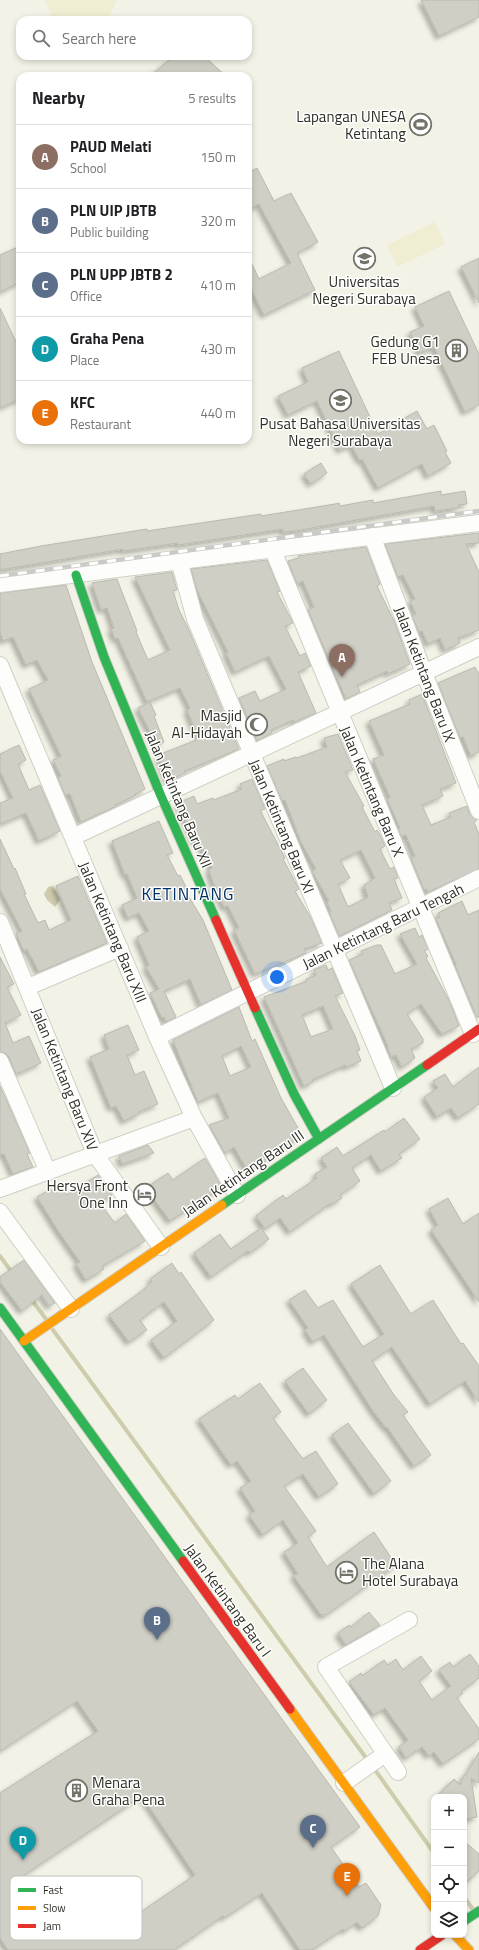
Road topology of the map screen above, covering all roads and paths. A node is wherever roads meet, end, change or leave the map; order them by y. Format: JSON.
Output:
{"nodes":[{"id":1,"x":479,"y":523,"type":"edge"},
{"id":2,"x":372,"y":536,"type":"junction"},
{"id":3,"x":272,"y":548,"type":"junction"},
{"id":4,"x":179,"y":560,"type":"junction"},
{"id":5,"x":76,"y":575,"type":"junction"},
{"id":6,"x":0,"y":584,"type":"edge"},
{"id":7,"x":479,"y":647,"type":"edge"},
{"id":8,"x":0,"y":665,"type":"edge"},
{"id":9,"x":424,"y":673,"type":"junction"},
{"id":10,"x":339,"y":713,"type":"junction"},
{"id":11,"x":252,"y":753,"type":"junction"},
{"id":12,"x":161,"y":796,"type":"junction"},
{"id":13,"x":479,"y":811,"type":"edge"},
{"id":14,"x":73,"y":837,"type":"junction"},
{"id":15,"x":479,"y":878,"type":"edge"},
{"id":16,"x":420,"y":907,"type":"junction"},
{"id":17,"x":0,"y":922,"type":"edge"},
{"id":18,"x":120,"y":948,"type":"junction"},
{"id":19,"x":334,"y":949,"type":"junction"},
{"id":20,"x":28,"y":987,"type":"junction"},
{"id":21,"x":248,"y":992,"type":"junction"},
{"id":22,"x":476,"y":1032,"type":"edge"},
{"id":23,"x":157,"y":1037,"type":"junction"},
{"id":24,"x":0,"y":1061,"type":"edge"},
{"id":25,"x":393,"y":1088,"type":"junction"},
{"id":26,"x":194,"y":1118,"type":"junction"},
{"id":27,"x":319,"y":1139,"type":"junction"},
{"id":28,"x":95,"y":1154,"type":"junction"},
{"id":29,"x":48,"y":1172,"type":"junction"},
{"id":30,"x":0,"y":1189,"type":"edge"},
{"id":31,"x":237,"y":1195,"type":"junction"},
{"id":32,"x":0,"y":1212,"type":"edge"},
{"id":33,"x":161,"y":1247,"type":"junction"},
{"id":34,"x":0,"y":1308,"type":"edge"},
{"id":35,"x":66,"y":1313,"type":"junction"},
{"id":36,"x":24,"y":1341,"type":"junction"},
{"id":37,"x":409,"y":1620,"type":"dead end"},
{"id":38,"x":380,"y":1757,"type":"junction"},
{"id":39,"x":398,"y":1772,"type":"dead end"},
{"id":40,"x":344,"y":1783,"type":"junction"},
{"id":41,"x":431,"y":1904,"type":"edge"},
{"id":42,"x":479,"y":1911,"type":"edge"},
{"id":43,"x":467,"y":1919,"type":"edge"},
{"id":44,"x":438,"y":1938,"type":"edge"},
{"id":45,"x":458,"y":1938,"type":"edge"},
{"id":46,"x":420,"y":1950,"type":"edge"},
{"id":47,"x":469,"y":1950,"type":"edge"}],
"edges":[{"from":1,"to":2,"type":"street"},
{"from":2,"to":3,"type":"street"},
{"from":2,"to":9,"type":"street","name":"Jalan Ketintang Baru IX"},
{"from":3,"to":4,"type":"street"},
{"from":3,"to":10,"type":"street","name":"Jalan Ketintang Baru X"},
{"from":4,"to":5,"type":"street"},
{"from":4,"to":11,"type":"street","name":"Jalan Ketintang Baru XI"},
{"from":5,"to":6,"type":"street"},
{"from":5,"to":12,"type":"main road","name":"Jalan Ketintang Baru XII"},
{"from":7,"to":9,"type":"street"},
{"from":8,"to":14,"type":"street","name":"Jalan Ketintang Baru XIII"},
{"from":9,"to":10,"type":"street"},
{"from":9,"to":13,"type":"street","name":"Jalan Ketintang Baru IX"},
{"from":10,"to":11,"type":"street"},
{"from":10,"to":16,"type":"street","name":"Jalan Ketintang Baru X"},
{"from":11,"to":12,"type":"street"},
{"from":11,"to":19,"type":"street","name":"Jalan Ketintang Baru XI"},
{"from":12,"to":14,"type":"street"},
{"from":12,"to":21,"type":"main road","name":"Jalan Ketintang Baru XII"},
{"from":14,"to":18,"type":"street","name":"Jalan Ketintang Baru XIII"},
{"from":15,"to":16,"type":"street","name":"Jalan Ketintang Baru Tengah"},
{"from":16,"to":19,"type":"street","name":"Jalan Ketintang Baru Tengah"},
{"from":16,"to":22,"type":"street","name":"Jalan Ketintang Baru X"},
{"from":17,"to":20,"type":"street","name":"Jalan Ketintang Baru XIV"},
{"from":18,"to":20,"type":"street"},
{"from":18,"to":23,"type":"street","name":"Jalan Ketintang Baru XIII"},
{"from":19,"to":21,"type":"street","name":"Jalan Ketintang Baru Tengah"},
{"from":19,"to":25,"type":"street","name":"Jalan Ketintang Baru XI"},
{"from":20,"to":28,"type":"street","name":"Jalan Ketintang Baru XIV"},
{"from":21,"to":23,"type":"street","name":"Jalan Ketintang Baru Tengah"},
{"from":21,"to":27,"type":"main road","name":"Jalan Ketintang Baru XII"},
{"from":22,"to":25,"type":"main road","name":"Jalan Ketintang Baru III"},
{"from":23,"to":26,"type":"street","name":"Jalan Ketintang Baru XIII"},
{"from":24,"to":29,"type":"street"},
{"from":25,"to":27,"type":"main road","name":"Jalan Ketintang Baru III"},
{"from":26,"to":28,"type":"street"},
{"from":26,"to":31,"type":"street","name":"Jalan Ketintang Baru XIII"},
{"from":27,"to":31,"type":"main road","name":"Jalan Ketintang Baru III"},
{"from":28,"to":29,"type":"street"},
{"from":28,"to":33,"type":"street","name":"Jalan Ketintang Baru XIV"},
{"from":29,"to":30,"type":"street"},
{"from":31,"to":33,"type":"main road","name":"Jalan Ketintang Baru III"},
{"from":32,"to":35,"type":"street"},
{"from":33,"to":35,"type":"main road","name":"Jalan Ketintang Baru III"},
{"from":34,"to":36,"type":"main road","name":"Jalan Ketintang Baru I"},
{"from":35,"to":36,"type":"main road","name":"Jalan Ketintang Baru III"},
{"from":36,"to":40,"type":"main road","name":"Jalan Ketintang Baru I"},
{"from":37,"to":38,"type":"street"},
{"from":38,"to":39,"type":"street"},
{"from":38,"to":40,"type":"street"},
{"from":40,"to":41,"type":"main road","name":"Jalan Ketintang Baru I"},
{"from":42,"to":43,"type":"main road"},
{"from":44,"to":46,"type":"main road"},
{"from":45,"to":47,"type":"main road"}]}
